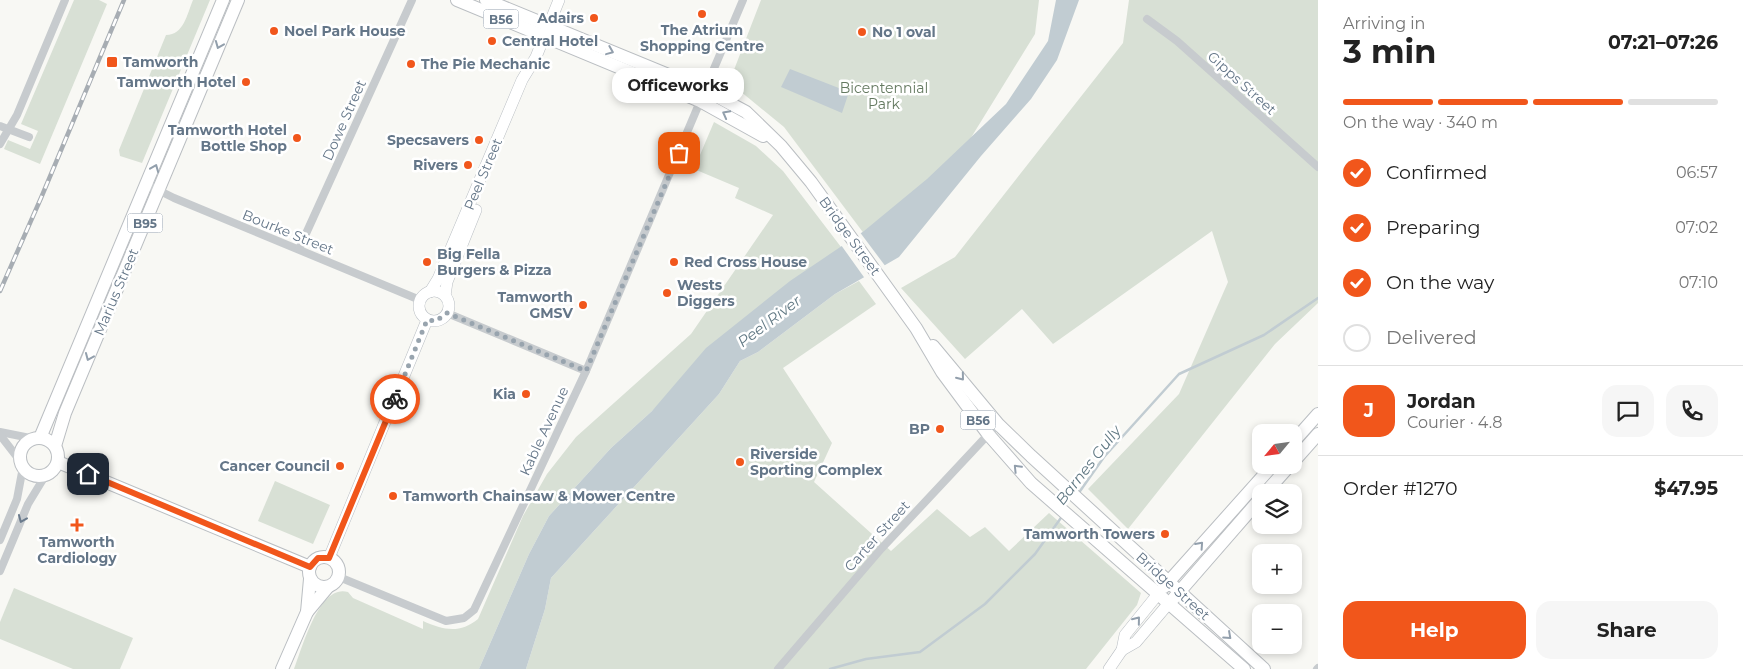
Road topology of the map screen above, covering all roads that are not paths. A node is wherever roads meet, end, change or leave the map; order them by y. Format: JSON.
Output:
{"nodes":[{"id":1,"x":65,"y":0,"type":"edge"},
{"id":2,"x":223,"y":0,"type":"edge"},
{"id":3,"x":238,"y":0,"type":"edge"},
{"id":4,"x":412,"y":0,"type":"edge"},
{"id":5,"x":457,"y":0,"type":"edge"},
{"id":6,"x":486,"y":0,"type":"edge"},
{"id":7,"x":559,"y":0,"type":"edge"},
{"id":8,"x":743,"y":0,"type":"edge"},
{"id":9,"x":1147,"y":19,"type":"dead end"},
{"id":10,"x":546,"y":32,"type":"junction"},
{"id":11,"x":536,"y":57,"type":"junction"},
{"id":12,"x":703,"y":96,"type":"junction"},
{"id":13,"x":0,"y":126,"type":"edge"},
{"id":14,"x":8,"y":129,"type":"junction"},
{"id":15,"x":29,"y":137,"type":"dead end"},
{"id":16,"x":0,"y":144,"type":"edge"},
{"id":17,"x":1318,"y":167,"type":"edge"},
{"id":18,"x":153,"y":188,"type":"junction"},
{"id":19,"x":299,"y":249,"type":"junction"},
{"id":20,"x":430,"y":292,"type":"junction"},
{"id":21,"x":445,"y":296,"type":"junction"},
{"id":22,"x":420,"y":300,"type":"junction"},
{"id":23,"x":447,"y":313,"type":"junction"},
{"id":24,"x":427,"y":320,"type":"junction"},
{"id":25,"x":916,"y":328,"type":"junction"},
{"id":26,"x":586,"y":371,"type":"junction"},
{"id":27,"x":1318,"y":414,"type":"edge"},
{"id":28,"x":998,"y":424,"type":"junction"},
{"id":29,"x":1302,"y":432,"type":"edge"},
{"id":30,"x":0,"y":434,"type":"edge"},
{"id":31,"x":988,"y":434,"type":"junction"},
{"id":32,"x":1318,"y":434,"type":"edge"},
{"id":33,"x":37,"y":438,"type":"junction"},
{"id":34,"x":55,"y":446,"type":"junction"},
{"id":35,"x":1302,"y":452,"type":"edge"},
{"id":36,"x":58,"y":462,"type":"junction"},
{"id":37,"x":22,"y":464,"type":"junction"},
{"id":38,"x":1265,"y":474,"type":"edge"},
{"id":39,"x":1282,"y":474,"type":"edge"},
{"id":40,"x":44,"y":476,"type":"junction"},
{"id":41,"x":1273,"y":484,"type":"edge"},
{"id":42,"x":1252,"y":508,"type":"edge"},
{"id":43,"x":0,"y":540,"type":"edge"},
{"id":44,"x":329,"y":558,"type":"junction"},
{"id":45,"x":0,"y":571,"type":"edge"},
{"id":46,"x":310,"y":573,"type":"junction"},
{"id":47,"x":339,"y":577,"type":"junction"},
{"id":48,"x":1168,"y":582,"type":"junction"},
{"id":49,"x":328,"y":588,"type":"junction"},
{"id":50,"x":1179,"y":592,"type":"junction"},
{"id":51,"x":1158,"y":594,"type":"junction"},
{"id":52,"x":1169,"y":603,"type":"junction"},
{"id":53,"x":306,"y":612,"type":"junction"},
{"id":54,"x":1122,"y":650,"type":"junction"},
{"id":55,"x":282,"y":669,"type":"edge"},
{"id":56,"x":778,"y":669,"type":"edge"},
{"id":57,"x":1108,"y":669,"type":"edge"},
{"id":58,"x":1244,"y":669,"type":"edge"},
{"id":59,"x":1264,"y":669,"type":"edge"}],
"edges":[{"from":1,"to":14,"type":"street"},
{"from":18,"to":2,"type":"main road","name":"Marius Street","number":"B95","one_way":true},
{"from":3,"to":18,"type":"main road","name":"Marius Street","number":"B95","one_way":true},
{"from":4,"to":19,"type":"street","name":"Dowe Street"},
{"from":5,"to":10,"type":"main road","number":"B56"},
{"from":6,"to":10,"type":"main road","number":"B56"},
{"from":7,"to":10,"type":"main road","name":"Peel Street"},
{"from":8,"to":12,"type":"street","name":"Kable Avenue"},
{"from":9,"to":17,"type":"street","name":"Gipps Street"},
{"from":10,"to":11,"type":"main road","name":"Peel Street"},
{"from":10,"to":12,"type":"main road","number":"B56"},
{"from":11,"to":20,"type":"main road","name":"Peel Street"},
{"from":11,"to":21,"type":"main road","name":"Peel Street"},
{"from":12,"to":25,"type":"main road","name":"Bridge Street","number":"B56"},
{"from":12,"to":26,"type":"street","name":"Kable Avenue"},
{"from":13,"to":14,"type":"street"},
{"from":14,"to":15,"type":"street"},
{"from":14,"to":16,"type":"street"},
{"from":18,"to":19,"type":"street","name":"Bourke Street"},
{"from":18,"to":33,"type":"main road","name":"Marius Street","number":"B95"},
{"from":18,"to":34,"type":"main road","name":"Marius Street","number":"B95","one_way":true},
{"from":19,"to":22,"type":"street","name":"Bourke Street"},
{"from":20,"to":21,"type":"main road"},
{"from":20,"to":22,"type":"main road"},
{"from":21,"to":23,"type":"main road"},
{"from":22,"to":24,"type":"main road"},
{"from":23,"to":24,"type":"main road"},
{"from":23,"to":26,"type":"street"},
{"from":24,"to":44,"type":"main road"},
{"from":25,"to":28,"type":"main road","name":"Bridge Street","number":"B56","one_way":true},
{"from":25,"to":31,"type":"main road","name":"Bridge Street","number":"B56"},
{"from":26,"to":47,"type":"street","name":"Kable Avenue"},
{"from":27,"to":29,"type":"main road"},
{"from":28,"to":31,"type":"street","name":"Carter Street"},
{"from":28,"to":48,"type":"main road","name":"Bridge Street","number":"B56"},
{"from":30,"to":33,"type":"street"},
{"from":30,"to":37,"type":"street"},
{"from":51,"to":31,"type":"main road","name":"Bridge Street","number":"B56","one_way":true},
{"from":31,"to":56,"type":"street","name":"Carter Street"},
{"from":32,"to":35,"type":"main road"},
{"from":33,"to":34,"type":"main road"},
{"from":33,"to":37,"type":"main road","number":"B95"},
{"from":34,"to":36,"type":"main road","number":"B95"},
{"from":36,"to":40,"type":"main road"},
{"from":36,"to":46,"type":"main road"},
{"from":37,"to":40,"type":"main road"},
{"from":37,"to":43,"type":"street"},
{"from":48,"to":38,"type":"main road","one_way":true},
{"from":39,"to":41,"type":"main road"},
{"from":40,"to":45,"type":"street","one_way":true},
{"from":42,"to":50,"type":"main road"},
{"from":44,"to":46,"type":"main road"},
{"from":44,"to":47,"type":"main road"},
{"from":46,"to":49,"type":"main road"},
{"from":46,"to":53,"type":"main road"},
{"from":47,"to":49,"type":"main road"},
{"from":48,"to":50,"type":"main road","name":"Bridge Street","number":"B56"},
{"from":48,"to":51,"type":"main road"},
{"from":49,"to":53,"type":"main road"},
{"from":50,"to":52,"type":"main road"},
{"from":50,"to":59,"type":"main road","name":"Bridge Street","number":"B56","one_way":true},
{"from":51,"to":52,"type":"main road","name":"Bridge Street","number":"B56"},
{"from":54,"to":51,"type":"main road","one_way":true},
{"from":52,"to":54,"type":"main road"},
{"from":52,"to":58,"type":"main road","name":"Bridge Street","number":"B56"},
{"from":53,"to":55,"type":"main road"},
{"from":54,"to":57,"type":"main road"}]}
